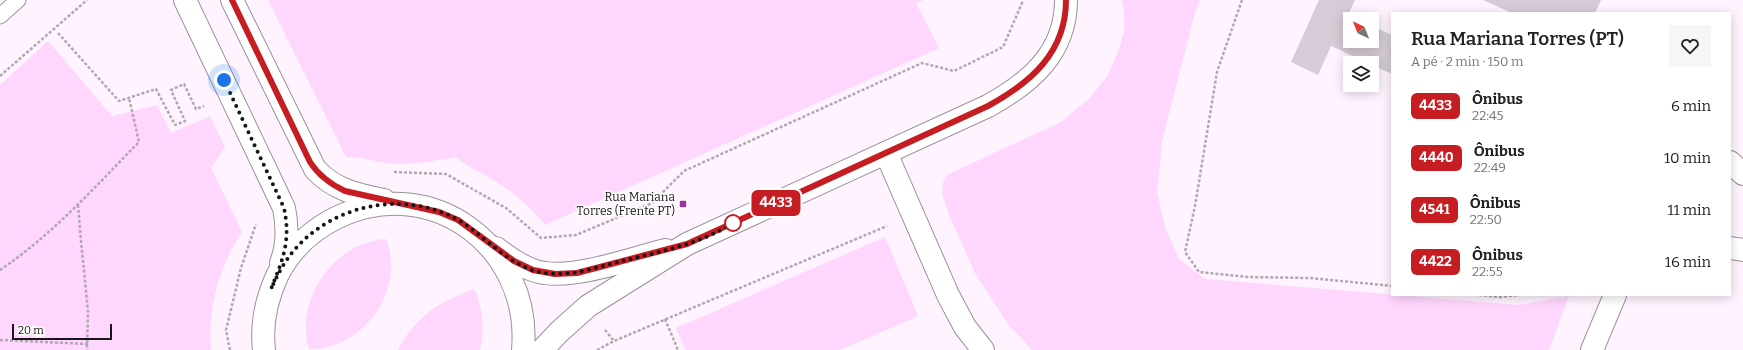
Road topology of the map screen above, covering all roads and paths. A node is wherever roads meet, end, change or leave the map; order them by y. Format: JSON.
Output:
{"nodes":[{"id":1,"x":18,"y":0,"type":"edge"},
{"id":2,"x":87,"y":0,"type":"edge"},
{"id":3,"x":185,"y":0,"type":"edge"},
{"id":4,"x":232,"y":0,"type":"edge"},
{"id":5,"x":1022,"y":0,"type":"edge"},
{"id":6,"x":1066,"y":0,"type":"edge"},
{"id":7,"x":1242,"y":0,"type":"edge"},
{"id":8,"x":0,"y":16,"type":"edge"},
{"id":9,"x":58,"y":32,"type":"dead end"},
{"id":10,"x":0,"y":76,"type":"edge"},
{"id":11,"x":129,"y":98,"type":"junction"},
{"id":12,"x":205,"y":105,"type":"dead end"},
{"id":13,"x":886,"y":153,"type":"junction"},
{"id":14,"x":1731,"y":163,"type":"edge"},
{"id":15,"x":392,"y":172,"type":"dead end"},
{"id":16,"x":1743,"y":174,"type":"edge"},
{"id":17,"x":78,"y":204,"type":"junction"},
{"id":18,"x":417,"y":206,"type":"junction"},
{"id":19,"x":258,"y":218,"type":"dead end"},
{"id":20,"x":893,"y":223,"type":"dead end"},
{"id":21,"x":477,"y":234,"type":"junction"},
{"id":22,"x":687,"y":244,"type":"junction"},
{"id":23,"x":1731,"y":248,"type":"edge"},
{"id":24,"x":1743,"y":250,"type":"edge"},
{"id":25,"x":0,"y":270,"type":"edge"},
{"id":26,"x":1391,"y":286,"type":"edge"},
{"id":27,"x":271,"y":289,"type":"junction"},
{"id":28,"x":1490,"y":296,"type":"edge"},
{"id":29,"x":1509,"y":296,"type":"edge"},
{"id":30,"x":1615,"y":296,"type":"edge"},
{"id":31,"x":665,"y":319,"type":"junction"},
{"id":32,"x":0,"y":340,"type":"edge"},
{"id":33,"x":88,"y":344,"type":"junction"},
{"id":34,"x":87,"y":350,"type":"edge"},
{"id":35,"x":230,"y":350,"type":"edge"},
{"id":36,"x":264,"y":350,"type":"edge"},
{"id":37,"x":523,"y":350,"type":"edge"},
{"id":38,"x":542,"y":350,"type":"edge"},
{"id":39,"x":597,"y":350,"type":"edge"},
{"id":40,"x":678,"y":350,"type":"edge"},
{"id":41,"x":982,"y":350,"type":"edge"},
{"id":42,"x":1592,"y":350,"type":"edge"}],
"edges":[{"from":1,"to":8,"type":"lane"},
{"from":2,"to":10,"type":"path"},
{"from":3,"to":27,"type":"street"},
{"from":4,"to":18,"type":"street"},
{"from":5,"to":15,"type":"path"},
{"from":6,"to":13,"type":"street"},
{"from":7,"to":26,"type":"path"},
{"from":9,"to":11,"type":"path"},
{"from":11,"to":12,"type":"path"},
{"from":11,"to":17,"type":"path"},
{"from":13,"to":22,"type":"street"},
{"from":13,"to":41,"type":"street"},
{"from":14,"to":16,"type":"street"},
{"from":17,"to":25,"type":"path"},
{"from":17,"to":33,"type":"path"},
{"from":18,"to":21,"type":"street"},
{"from":18,"to":27,"type":"street"},
{"from":19,"to":35,"type":"path"},
{"from":20,"to":31,"type":"path"},
{"from":21,"to":22,"type":"street"},
{"from":21,"to":37,"type":"street"},
{"from":22,"to":38,"type":"street"},
{"from":23,"to":24,"type":"street"},
{"from":27,"to":36,"type":"street"},
{"from":28,"to":29,"type":"path"},
{"from":30,"to":42,"type":"street"},
{"from":31,"to":39,"type":"path"},
{"from":31,"to":40,"type":"path"},
{"from":32,"to":33,"type":"path"},
{"from":33,"to":34,"type":"path"}]}
